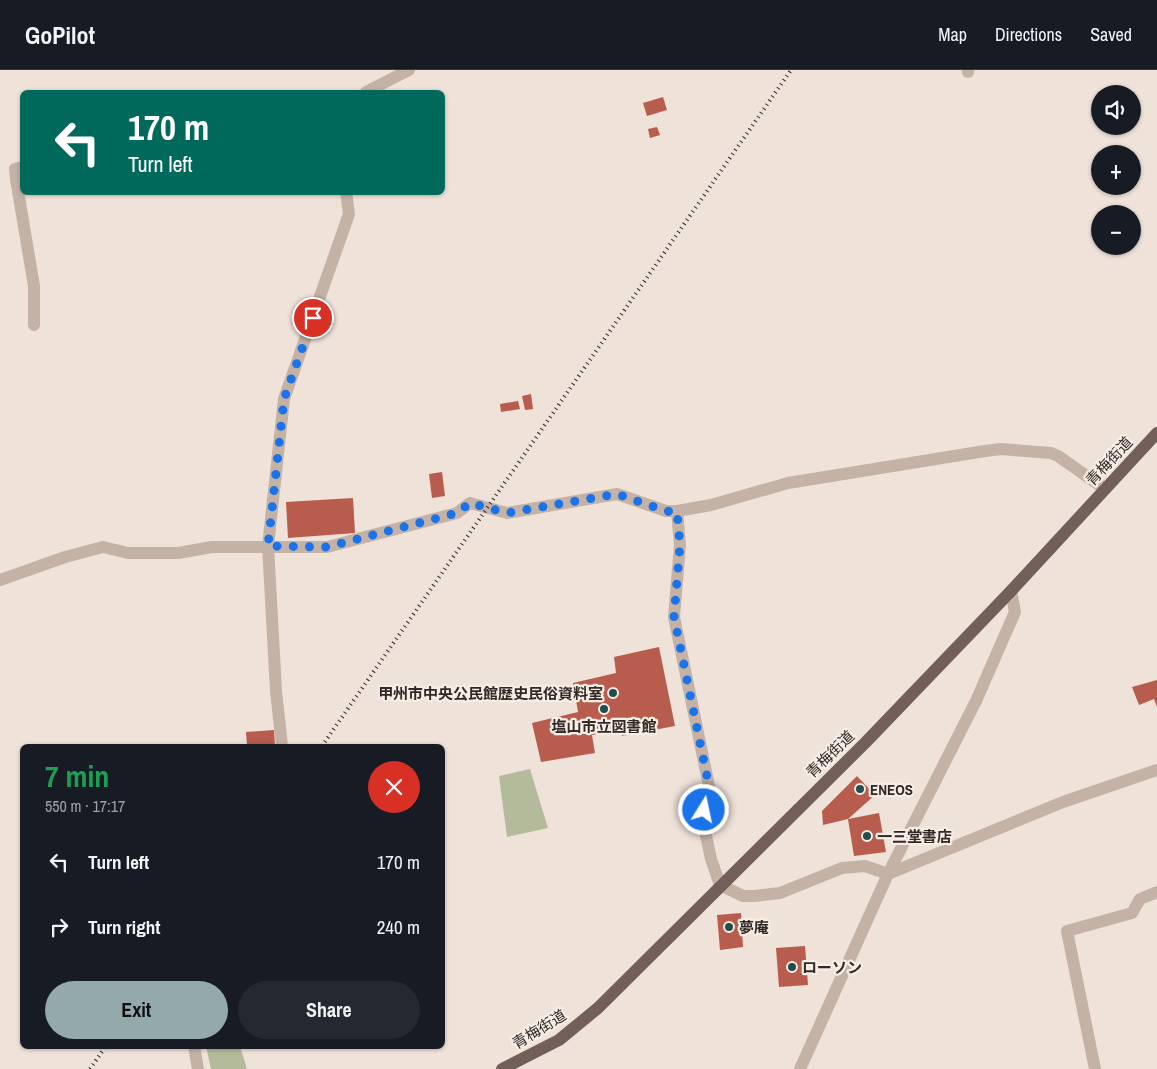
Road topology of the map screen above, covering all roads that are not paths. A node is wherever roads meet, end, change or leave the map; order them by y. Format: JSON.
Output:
{"nodes":[{"id":1,"x":409,"y":70,"type":"edge"},
{"id":2,"x":370,"y":90,"type":"edge"},
{"id":3,"x":20,"y":167,"type":"edge"},
{"id":4,"x":346,"y":195,"type":"edge"},
{"id":5,"x":34,"y":324,"type":"dead end"},
{"id":6,"x":1157,"y":433,"type":"edge"},
{"id":7,"x":1105,"y":489,"type":"junction"},
{"id":8,"x":677,"y":512,"type":"junction"},
{"id":9,"x":268,"y":546,"type":"junction"},
{"id":10,"x":0,"y":580,"type":"edge"},
{"id":11,"x":1011,"y":592,"type":"junction"},
{"id":12,"x":282,"y":744,"type":"edge"},
{"id":13,"x":1157,"y":770,"type":"edge"},
{"id":14,"x":888,"y":874,"type":"junction"},
{"id":15,"x":720,"y":885,"type":"junction"},
{"id":16,"x":1157,"y":892,"type":"edge"},
{"id":17,"x":195,"y":1049,"type":"edge"},
{"id":18,"x":198,"y":1069,"type":"edge"},
{"id":19,"x":502,"y":1069,"type":"edge"},
{"id":20,"x":800,"y":1069,"type":"edge"},
{"id":21,"x":1095,"y":1069,"type":"edge"}],
"edges":[{"from":1,"to":2,"type":"street"},
{"from":3,"to":5,"type":"street"},
{"from":4,"to":9,"type":"street"},
{"from":6,"to":7,"type":"main road","name":"青梅街道"},
{"from":7,"to":8,"type":"street"},
{"from":7,"to":11,"type":"main road","name":"青梅街道"},
{"from":8,"to":9,"type":"street"},
{"from":8,"to":15,"type":"street"},
{"from":9,"to":10,"type":"street"},
{"from":9,"to":12,"type":"street"},
{"from":11,"to":14,"type":"street"},
{"from":11,"to":15,"type":"main road","name":"青梅街道"},
{"from":13,"to":14,"type":"street"},
{"from":14,"to":15,"type":"street"},
{"from":14,"to":20,"type":"street"},
{"from":15,"to":19,"type":"main road","name":"青梅街道"},
{"from":16,"to":21,"type":"street"},
{"from":17,"to":18,"type":"street"}]}
